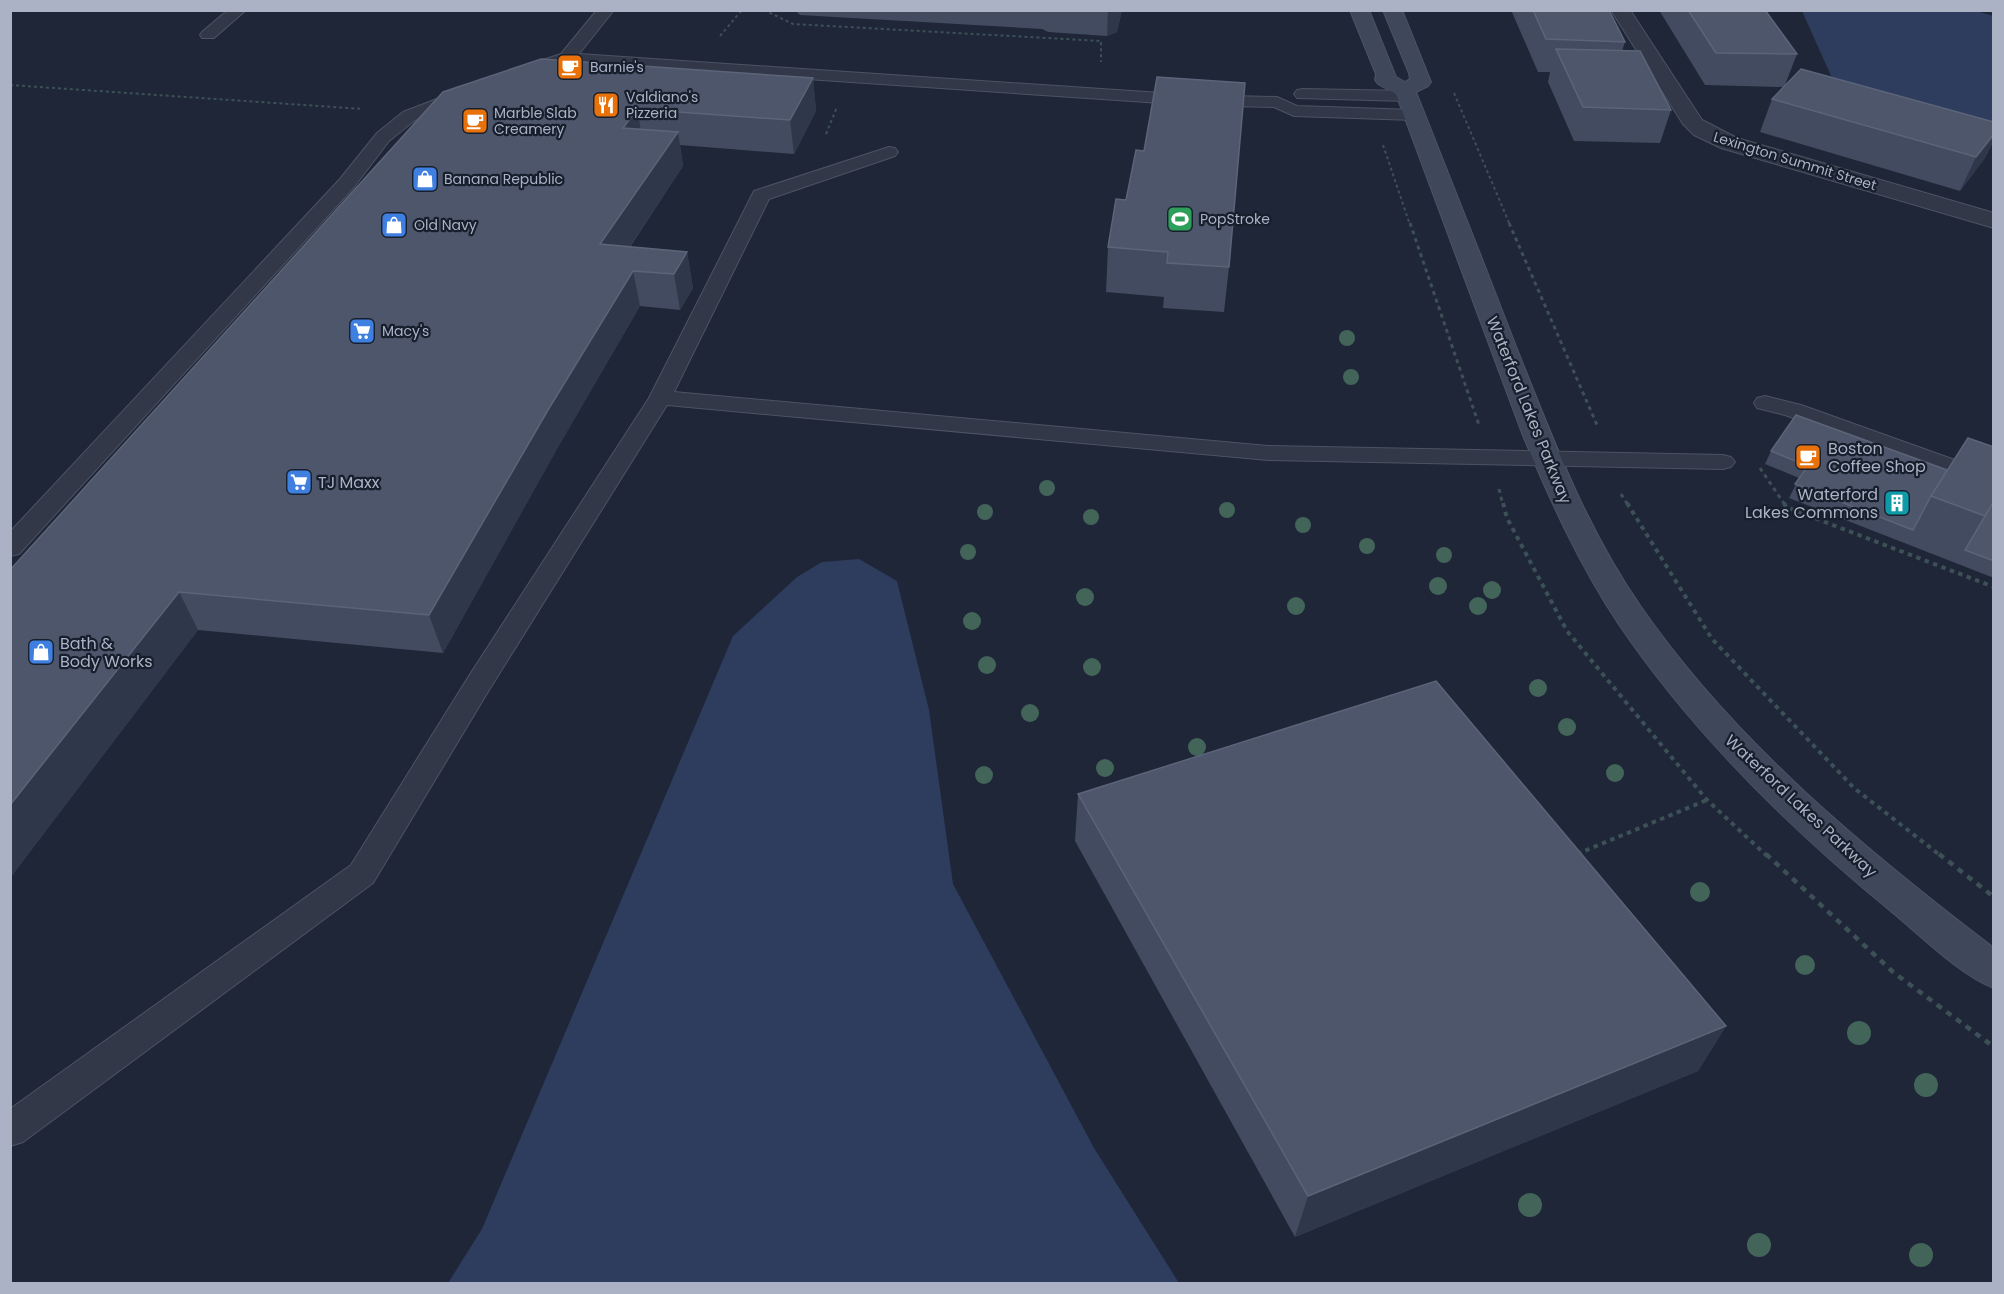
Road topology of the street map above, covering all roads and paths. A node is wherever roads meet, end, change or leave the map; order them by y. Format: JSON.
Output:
{"nodes":[{"id":1,"x":238,"y":10,"type":"edge"},
{"id":2,"x":606,"y":10,"type":"edge"},
{"id":3,"x":742,"y":10,"type":"edge"},
{"id":4,"x":764,"y":10,"type":"edge"},
{"id":5,"x":1359,"y":10,"type":"edge"},
{"id":6,"x":1392,"y":10,"type":"edge"},
{"id":7,"x":1620,"y":10,"type":"edge"},
{"id":8,"x":208,"y":35,"type":"dead end"},
{"id":9,"x":726,"y":43,"type":"dead end"},
{"id":10,"x":567,"y":58,"type":"junction"},
{"id":11,"x":1101,"y":70,"type":"dead end"},
{"id":12,"x":508,"y":78,"type":"edge"},
{"id":13,"x":10,"y":85,"type":"edge"},
{"id":14,"x":479,"y":88,"type":"edge"},
{"id":15,"x":841,"y":98,"type":"dead end"},
{"id":16,"x":1409,"y":100,"type":"junction"},
{"id":17,"x":409,"y":116,"type":"junction"},
{"id":18,"x":826,"y":134,"type":"dead end"},
{"id":19,"x":889,"y":152,"type":"dead end"},
{"id":20,"x":1994,"y":221,"type":"edge"},
{"id":21,"x":660,"y":398,"type":"junction"},
{"id":22,"x":1765,"y":403,"type":"dead end"},
{"id":23,"x":1546,"y":459,"type":"junction"},
{"id":24,"x":1723,"y":462,"type":"dead end"},
{"id":25,"x":1759,"y":466,"type":"dead end"},
{"id":26,"x":1994,"y":483,"type":"edge"},
{"id":27,"x":10,"y":548,"type":"edge"},
{"id":28,"x":1994,"y":587,"type":"edge"},
{"id":29,"x":1707,"y":800,"type":"dead end"},
{"id":30,"x":1570,"y":857,"type":"edge"},
{"id":31,"x":1994,"y":971,"type":"edge"},
{"id":32,"x":10,"y":1130,"type":"edge"}],
"edges":[{"from":1,"to":8,"type":"lane"},
{"from":2,"to":10,"type":"lane"},
{"from":3,"to":9,"type":"path"},
{"from":4,"to":11,"type":"path"},
{"from":5,"to":16,"type":"street","name":"Waterford Lakes Parkway"},
{"from":6,"to":16,"type":"street"},
{"from":7,"to":20,"type":"street","name":"Lexington Summit Street"},
{"from":10,"to":12,"type":"lane"},
{"from":10,"to":16,"type":"lane"},
{"from":13,"to":17,"type":"path"},
{"from":14,"to":17,"type":"lane"},
{"from":15,"to":18,"type":"path"},
{"from":16,"to":23,"type":"street","name":"Waterford Lakes Parkway"},
{"from":17,"to":27,"type":"lane"},
{"from":19,"to":21,"type":"lane"},
{"from":21,"to":23,"type":"lane"},
{"from":21,"to":32,"type":"lane"},
{"from":22,"to":26,"type":"lane"},
{"from":23,"to":24,"type":"lane"},
{"from":23,"to":31,"type":"street","name":"Waterford Lakes Parkway"},
{"from":25,"to":28,"type":"path"},
{"from":29,"to":30,"type":"path"}]}
